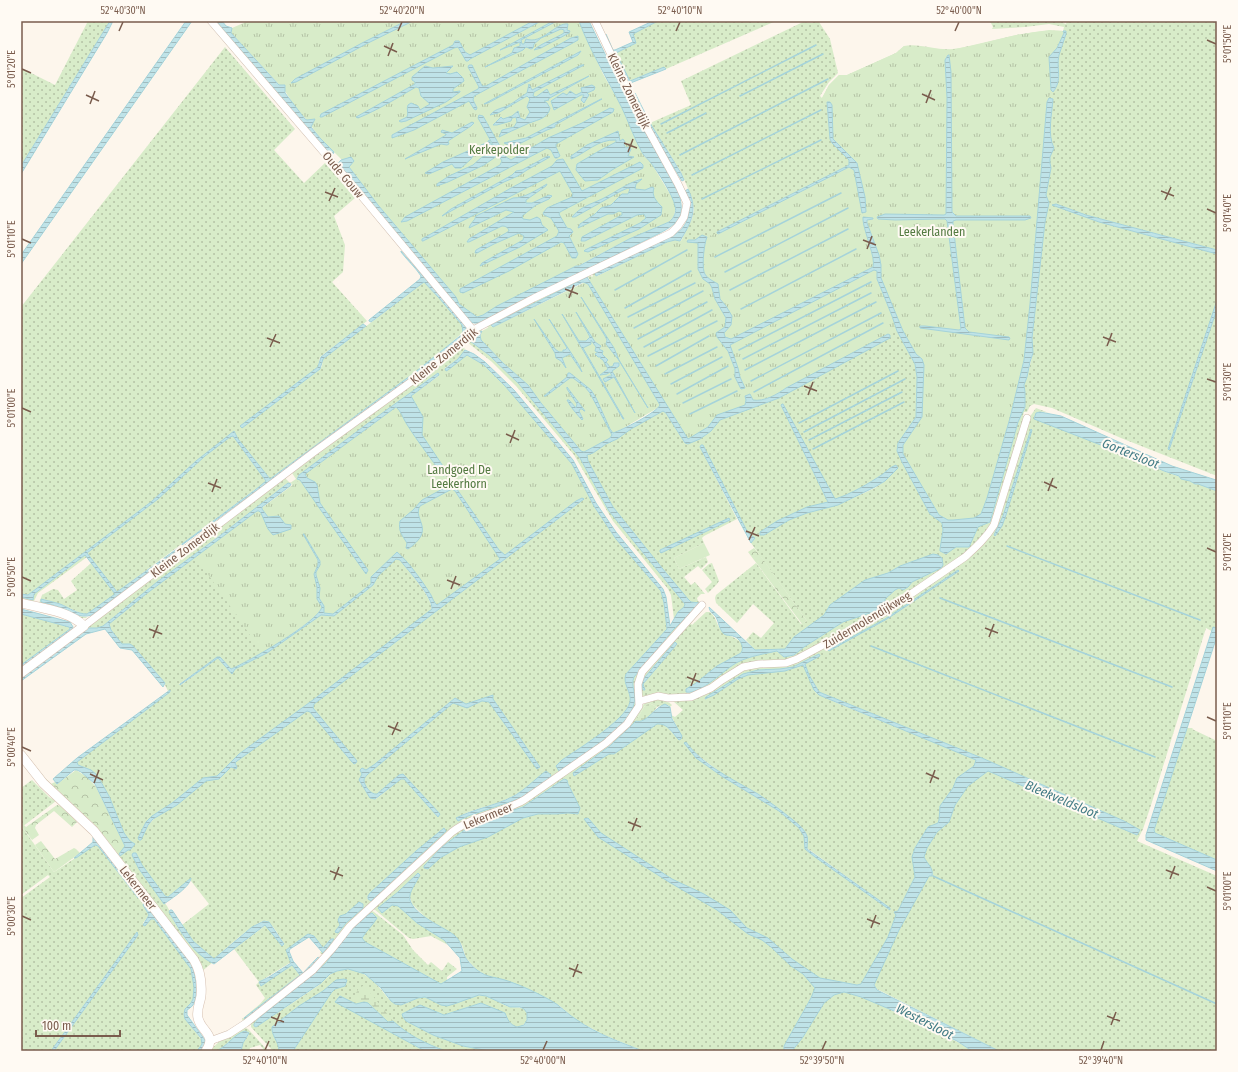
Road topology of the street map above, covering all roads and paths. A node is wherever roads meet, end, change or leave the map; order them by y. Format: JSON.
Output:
{"nodes":[{"id":1,"x":211,"y":21,"type":"edge"},
{"id":2,"x":595,"y":21,"type":"edge"},
{"id":3,"x":473,"y":330,"type":"junction"},
{"id":4,"x":1027,"y":418,"type":"dead end"},
{"id":5,"x":21,"y":603,"type":"edge"},
{"id":6,"x":702,"y":606,"type":"dead end"},
{"id":7,"x":84,"y":626,"type":"junction"},
{"id":8,"x":21,"y":673,"type":"edge"},
{"id":9,"x":640,"y":701,"type":"junction"},
{"id":10,"x":21,"y":755,"type":"edge"},
{"id":11,"x":210,"y":1041,"type":"junction"},
{"id":12,"x":206,"y":1051,"type":"edge"}],
"edges":[{"from":1,"to":3,"type":"street","name":"Oude Gouw"},
{"from":2,"to":3,"type":"street","name":"Kleine Zomerdijk"},
{"from":3,"to":7,"type":"street","name":"Kleine Zomerdijk"},
{"from":4,"to":9,"type":"street","name":"Zuidermolendijkweg"},
{"from":5,"to":7,"type":"street"},
{"from":6,"to":9,"type":"street"},
{"from":7,"to":8,"type":"street"},
{"from":9,"to":11,"type":"street","name":"Lekermeer"},
{"from":10,"to":11,"type":"street","name":"Lekermeer"},
{"from":11,"to":12,"type":"street"}]}
